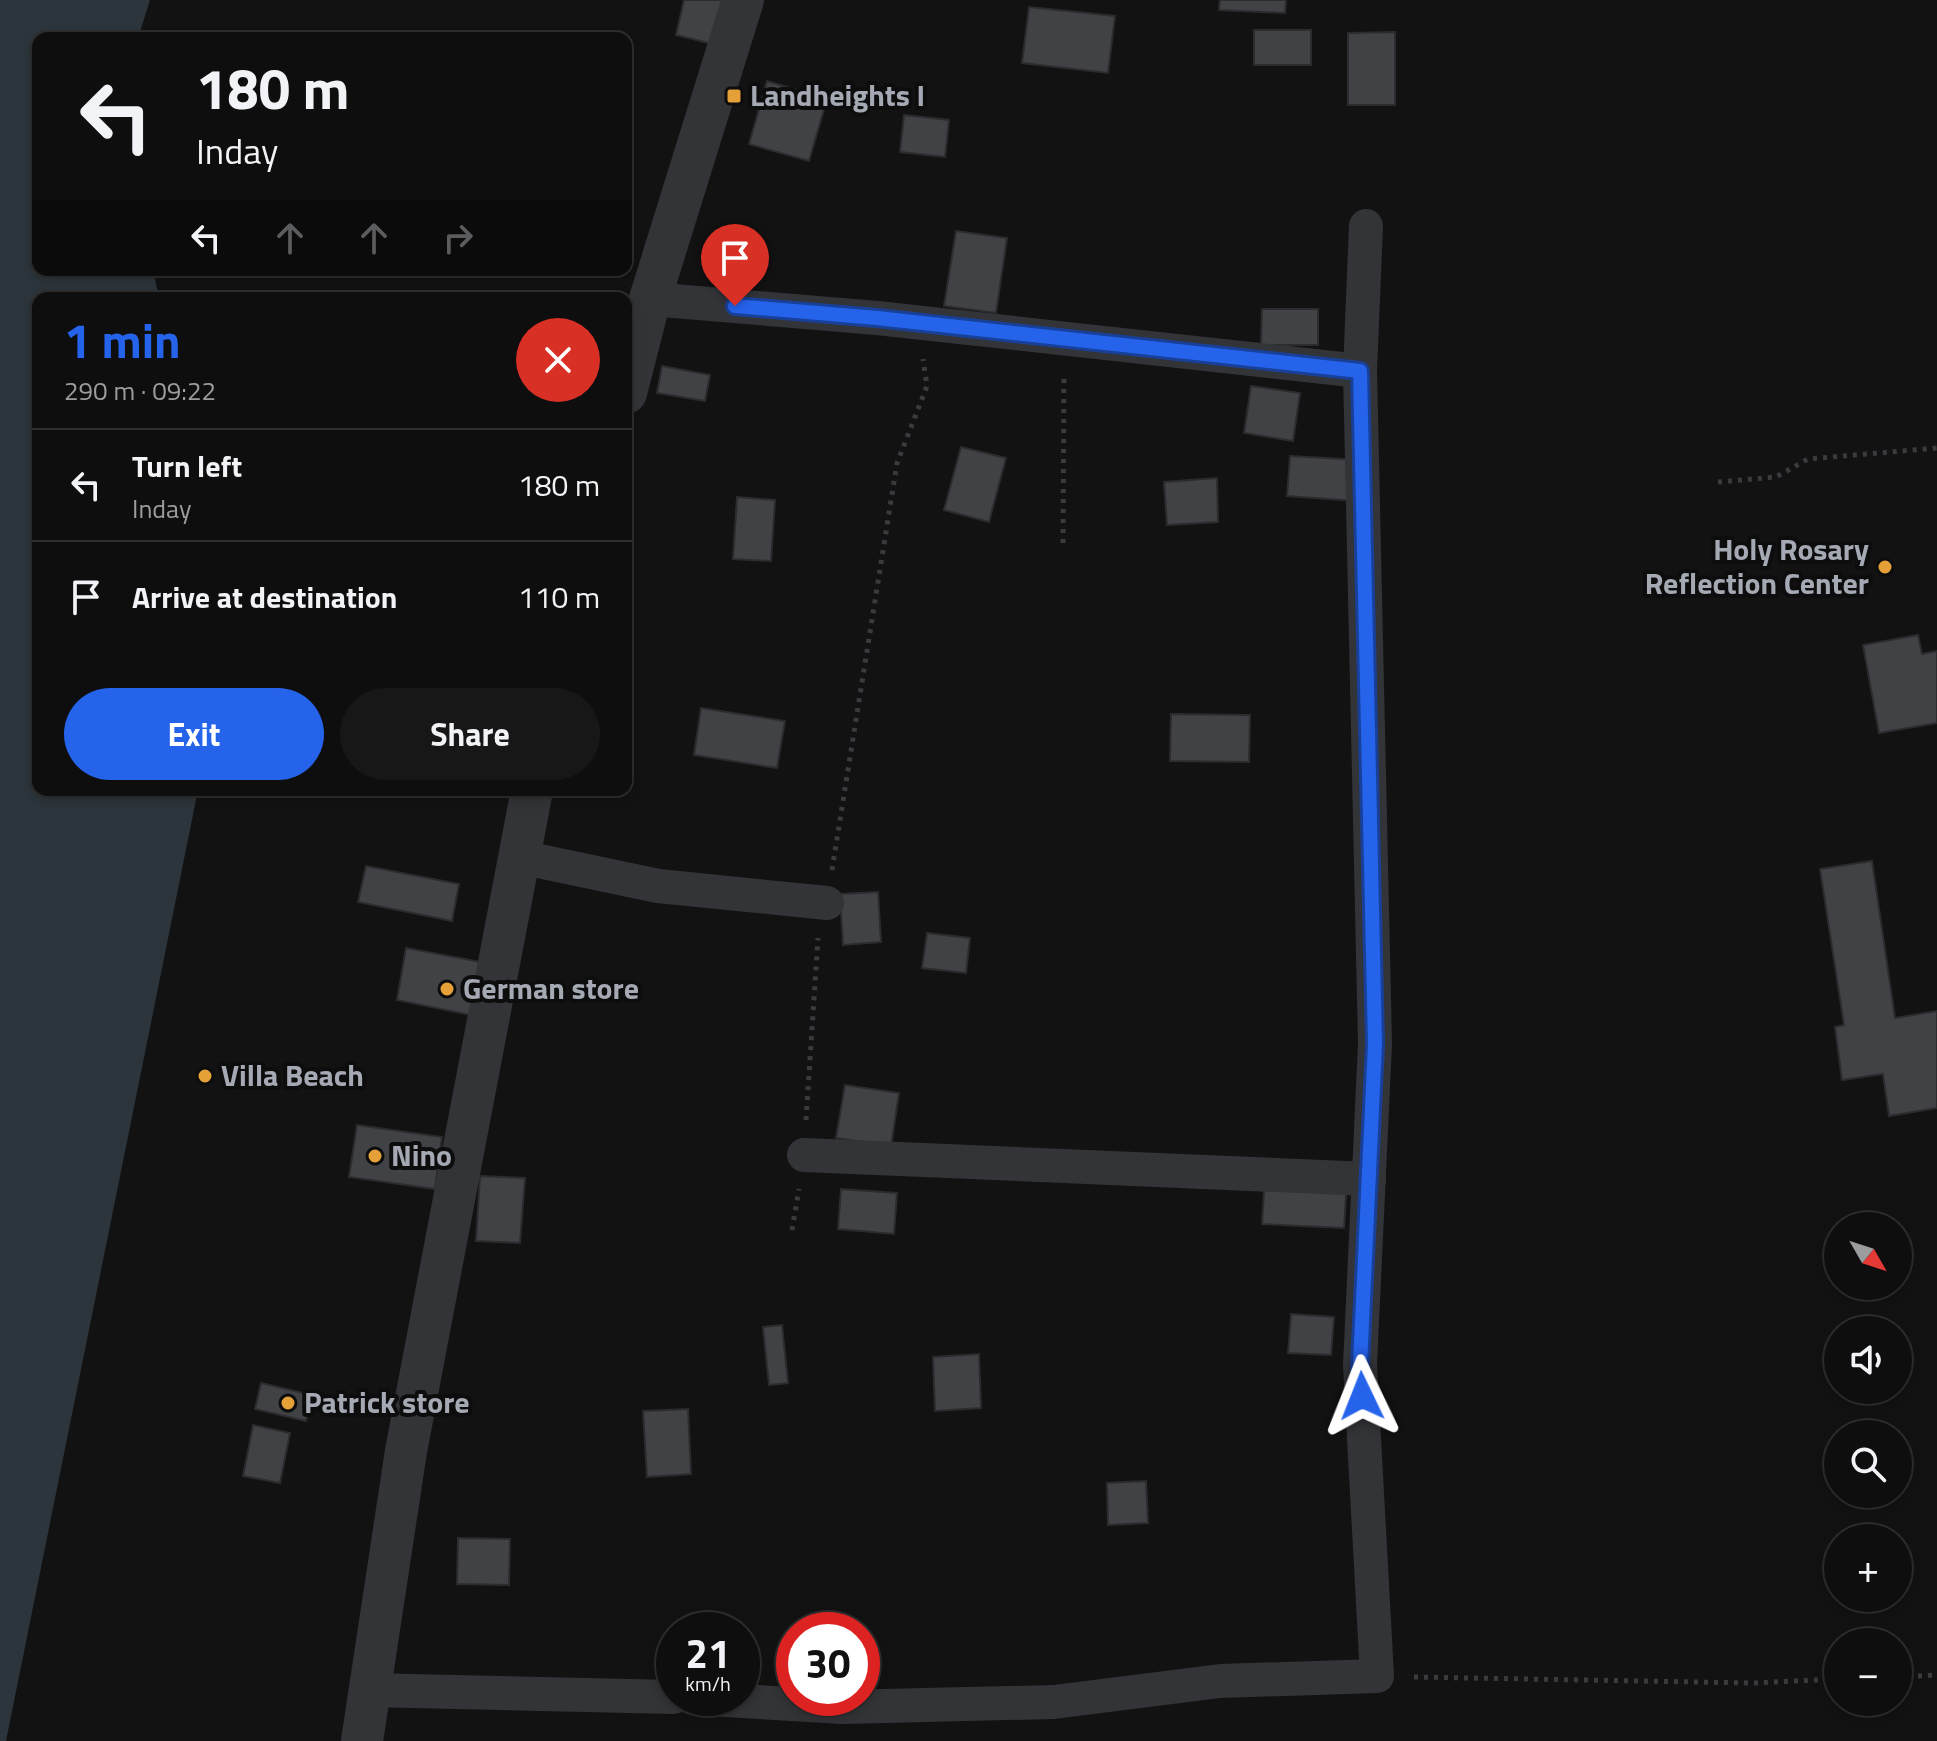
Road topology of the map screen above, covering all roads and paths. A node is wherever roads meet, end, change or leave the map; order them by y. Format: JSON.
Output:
{"nodes":[{"id":1,"x":743,"y":0,"type":"edge"},
{"id":2,"x":1366,"y":226,"type":"dead end"},
{"id":3,"x":650,"y":299,"type":"junction"},
{"id":4,"x":919,"y":322,"type":"junction"},
{"id":5,"x":1064,"y":337,"type":"junction"},
{"id":6,"x":632,"y":370,"type":"edge"},
{"id":7,"x":1360,"y":371,"type":"junction"},
{"id":8,"x":1937,"y":448,"type":"edge"},
{"id":9,"x":1718,"y":482,"type":"dead end"},
{"id":10,"x":1063,"y":543,"type":"dead end"},
{"id":11,"x":531,"y":796,"type":"edge"},
{"id":12,"x":520,"y":857,"type":"junction"},
{"id":13,"x":827,"y":903,"type":"junction"},
{"id":14,"x":804,"y":1155,"type":"junction"},
{"id":15,"x":1369,"y":1179,"type":"junction"},
{"id":16,"x":792,"y":1230,"type":"dead end"},
{"id":17,"x":1937,"y":1675,"type":"edge"},
{"id":18,"x":1377,"y":1676,"type":"junction"},
{"id":19,"x":1912,"y":1676,"type":"edge"},
{"id":20,"x":1824,"y":1680,"type":"edge"},
{"id":21,"x":369,"y":1690,"type":"junction"},
{"id":22,"x":656,"y":1697,"type":"edge"},
{"id":23,"x":760,"y":1702,"type":"edge"},
{"id":24,"x":362,"y":1741,"type":"edge"}],
"edges":[{"from":1,"to":3,"type":"street"},
{"from":2,"to":7,"type":"street"},
{"from":3,"to":4,"type":"street"},
{"from":3,"to":6,"type":"street"},
{"from":4,"to":5,"type":"street"},
{"from":4,"to":13,"type":"path"},
{"from":5,"to":7,"type":"street"},
{"from":5,"to":10,"type":"path"},
{"from":7,"to":15,"type":"street"},
{"from":8,"to":9,"type":"path"},
{"from":11,"to":12,"type":"street"},
{"from":12,"to":13,"type":"street"},
{"from":12,"to":21,"type":"street"},
{"from":13,"to":14,"type":"path"},
{"from":14,"to":15,"type":"street"},
{"from":14,"to":16,"type":"path"},
{"from":15,"to":18,"type":"street"},
{"from":17,"to":19,"type":"path"},
{"from":18,"to":20,"type":"path"},
{"from":18,"to":23,"type":"street"},
{"from":21,"to":22,"type":"street"},
{"from":21,"to":24,"type":"street"}]}
